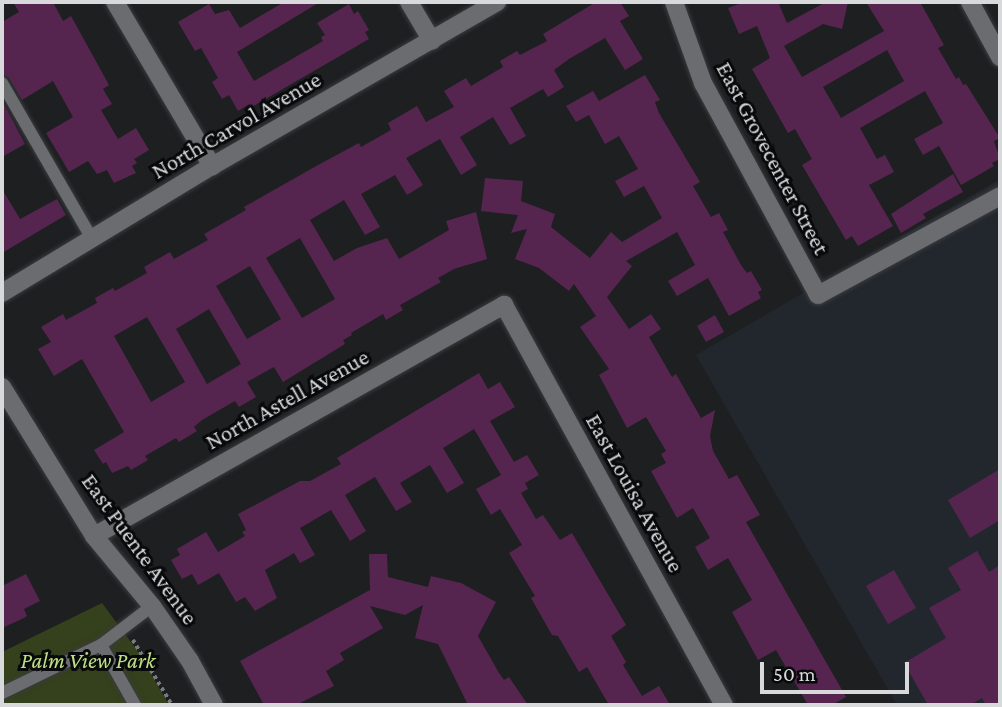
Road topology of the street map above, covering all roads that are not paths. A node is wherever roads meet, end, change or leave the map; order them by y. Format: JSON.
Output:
{"nodes":[{"id":1,"x":115,"y":2,"type":"edge"},
{"id":2,"x":409,"y":2,"type":"edge"},
{"id":3,"x":497,"y":2,"type":"edge"},
{"id":4,"x":674,"y":2,"type":"edge"},
{"id":5,"x":970,"y":2,"type":"edge"},
{"id":6,"x":432,"y":41,"type":"junction"},
{"id":7,"x":1000,"y":57,"type":"edge"},
{"id":8,"x":2,"y":83,"type":"edge"},
{"id":9,"x":212,"y":166,"type":"junction"},
{"id":10,"x":1000,"y":196,"type":"edge"},
{"id":11,"x":92,"y":239,"type":"junction"},
{"id":12,"x":2,"y":293,"type":"edge"},
{"id":13,"x":504,"y":305,"type":"joint"},
{"id":14,"x":2,"y":387,"type":"edge"},
{"id":15,"x":94,"y":536,"type":"junction"},
{"id":16,"x":152,"y":606,"type":"junction"},
{"id":17,"x":101,"y":645,"type":"junction"},
{"id":18,"x":2,"y":693,"type":"edge"},
{"id":19,"x":135,"y":705,"type":"edge"},
{"id":20,"x":214,"y":705,"type":"edge"},
{"id":21,"x":724,"y":705,"type":"edge"}],
"edges":[{"from":1,"to":9,"type":"street"},
{"from":2,"to":6,"type":"street"},
{"from":3,"to":6,"type":"street","name":"North Carvol Avenue"},
{"from":4,"to":10,"type":"street","name":"East Grovecenter Street"},
{"from":5,"to":7,"type":"street"},
{"from":6,"to":9,"type":"street","name":"North Carvol Avenue"},
{"from":8,"to":11,"type":"lane"},
{"from":9,"to":11,"type":"street","name":"North Carvol Avenue"},
{"from":11,"to":12,"type":"street","name":"North Carvol Avenue"},
{"from":13,"to":15,"type":"street","name":"North Astell Avenue"},
{"from":13,"to":21,"type":"street","name":"East Louisa Avenue"},
{"from":14,"to":15,"type":"street","name":"East Puente Avenue"},
{"from":15,"to":16,"type":"street","name":"East Puente Avenue"},
{"from":16,"to":17,"type":"lane"},
{"from":16,"to":20,"type":"street","name":"East Puente Avenue"},
{"from":17,"to":18,"type":"lane"},
{"from":17,"to":19,"type":"lane"}]}
